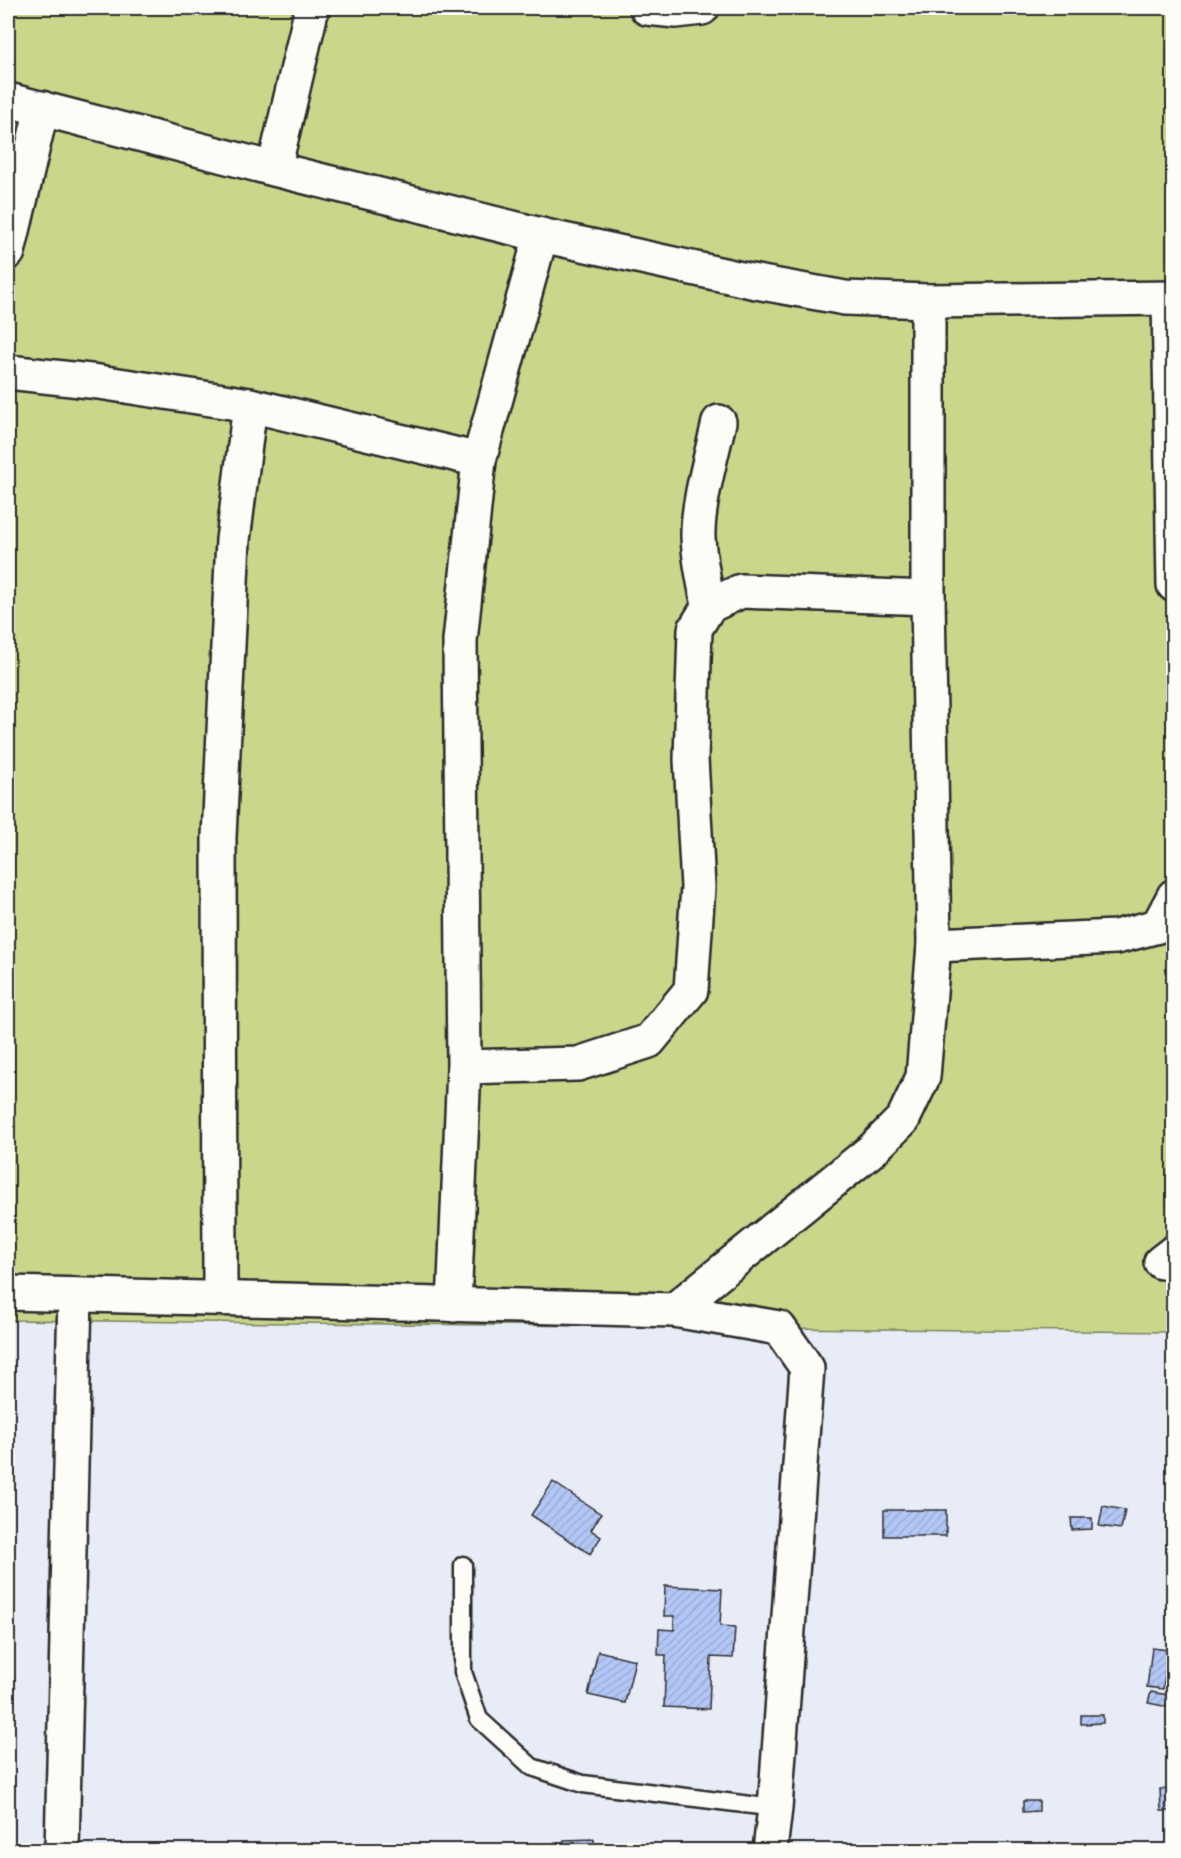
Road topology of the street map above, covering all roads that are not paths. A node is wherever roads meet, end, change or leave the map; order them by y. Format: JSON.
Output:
{"nodes":[{"id":1,"x":312,"y":8,"type":"edge"},
{"id":2,"x":647,"y":8,"type":"edge"},
{"id":3,"x":702,"y":8,"type":"edge"},
{"id":4,"x":8,"y":100,"type":"edge"},
{"id":5,"x":42,"y":108,"type":"junction"},
{"id":6,"x":274,"y":169,"type":"junction"},
{"id":7,"x":541,"y":235,"type":"junction"},
{"id":8,"x":8,"y":252,"type":"edge"},
{"id":9,"x":1171,"y":298,"type":"edge"},
{"id":10,"x":928,"y":301,"type":"junction"},
{"id":11,"x":8,"y":372,"type":"edge"},
{"id":12,"x":250,"y":405,"type":"junction"},
{"id":13,"x":719,"y":422,"type":"dead end"},
{"id":14,"x":478,"y":460,"type":"junction"},
{"id":15,"x":1173,"y":585,"type":"edge"},
{"id":16,"x":928,"y":598,"type":"junction"},
{"id":17,"x":709,"y":606,"type":"junction"},
{"id":18,"x":1173,"y":896,"type":"edge"},
{"id":19,"x":934,"y":945,"type":"junction"},
{"id":20,"x":464,"y":1067,"type":"junction"},
{"id":21,"x":8,"y":1293,"type":"edge"},
{"id":22,"x":75,"y":1295,"type":"junction"},
{"id":23,"x":220,"y":1298,"type":"junction"},
{"id":24,"x":454,"y":1305,"type":"junction"},
{"id":25,"x":674,"y":1310,"type":"junction"},
{"id":26,"x":464,"y":1565,"type":"dead end"},
{"id":27,"x":775,"y":1809,"type":"junction"},
{"id":28,"x":62,"y":1851,"type":"edge"},
{"id":29,"x":770,"y":1851,"type":"edge"}],
"edges":[{"from":1,"to":6,"type":"street"},
{"from":2,"to":3,"type":"street"},
{"from":4,"to":5,"type":"street"},
{"from":5,"to":6,"type":"street"},
{"from":5,"to":8,"type":"street"},
{"from":6,"to":7,"type":"street"},
{"from":7,"to":10,"type":"street"},
{"from":7,"to":14,"type":"street"},
{"from":9,"to":10,"type":"street"},
{"from":9,"to":15,"type":"street"},
{"from":10,"to":16,"type":"street"},
{"from":11,"to":12,"type":"street"},
{"from":12,"to":14,"type":"street"},
{"from":12,"to":23,"type":"street"},
{"from":13,"to":17,"type":"street"},
{"from":14,"to":20,"type":"street"},
{"from":16,"to":17,"type":"street"},
{"from":16,"to":19,"type":"street"},
{"from":17,"to":20,"type":"street"},
{"from":18,"to":19,"type":"street"},
{"from":19,"to":25,"type":"street"},
{"from":20,"to":24,"type":"street"},
{"from":21,"to":22,"type":"street"},
{"from":22,"to":23,"type":"street"},
{"from":22,"to":28,"type":"street"},
{"from":23,"to":24,"type":"street"},
{"from":24,"to":25,"type":"street"},
{"from":25,"to":27,"type":"street"},
{"from":26,"to":27,"type":"lane"},
{"from":27,"to":29,"type":"street"}]}
